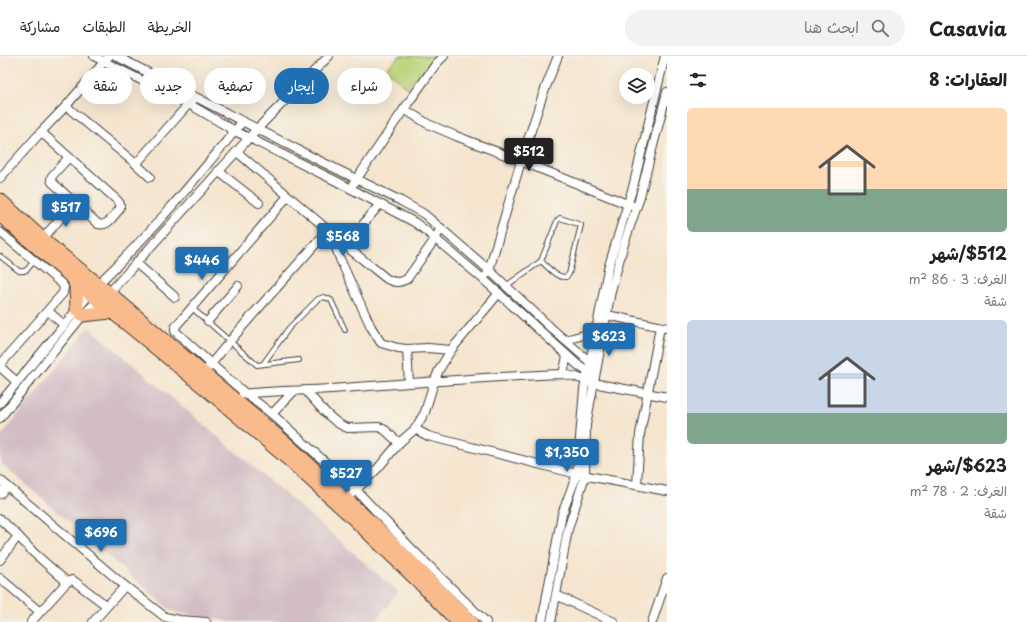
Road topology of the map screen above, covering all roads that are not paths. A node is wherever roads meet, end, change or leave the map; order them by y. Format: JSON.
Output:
{"nodes":[{"id":1,"x":94,"y":56,"type":"edge"},
{"id":2,"x":116,"y":56,"type":"edge"},
{"id":3,"x":329,"y":56,"type":"edge"},
{"id":4,"x":444,"y":56,"type":"edge"},
{"id":5,"x":558,"y":56,"type":"edge"},
{"id":6,"x":665,"y":56,"type":"edge"},
{"id":7,"x":107,"y":59,"type":"edge"},
{"id":8,"x":140,"y":68,"type":"edge"},
{"id":9,"x":140,"y":77,"type":"edge"},
{"id":10,"x":667,"y":92,"type":"edge"},
{"id":11,"x":196,"y":98,"type":"edge"},
{"id":12,"x":189,"y":104,"type":"joint"},
{"id":13,"x":66,"y":106,"type":"junction"},
{"id":14,"x":404,"y":109,"type":"junction"},
{"id":15,"x":243,"y":121,"type":"junction"},
{"id":16,"x":257,"y":129,"type":"junction"},
{"id":17,"x":235,"y":130,"type":"junction"},
{"id":18,"x":41,"y":132,"type":"junction"},
{"id":19,"x":250,"y":138,"type":"junction"},
{"id":20,"x":237,"y":152,"type":"junction"},
{"id":21,"x":69,"y":157,"type":"junction"},
{"id":22,"x":521,"y":161,"type":"junction"},
{"id":23,"x":136,"y":164,"type":"junction"},
{"id":24,"x":218,"y":171,"type":"junction"},
{"id":25,"x":150,"y":177,"type":"dead end"},
{"id":26,"x":0,"y":178,"type":"edge"},
{"id":27,"x":357,"y":179,"type":"junction"},
{"id":28,"x":350,"y":188,"type":"junction"},
{"id":29,"x":288,"y":196,"type":"junction"},
{"id":30,"x":0,"y":200,"type":"edge"},
{"id":31,"x":74,"y":203,"type":"junction"},
{"id":32,"x":259,"y":203,"type":"dead end"},
{"id":33,"x":380,"y":204,"type":"junction"},
{"id":34,"x":632,"y":207,"type":"junction"},
{"id":35,"x":0,"y":215,"type":"edge"},
{"id":36,"x":441,"y":228,"type":"junction"},
{"id":37,"x":0,"y":232,"type":"edge"},
{"id":38,"x":330,"y":232,"type":"junction"},
{"id":39,"x":435,"y":239,"type":"junction"},
{"id":40,"x":345,"y":246,"type":"junction"},
{"id":41,"x":42,"y":248,"type":"junction"},
{"id":42,"x":0,"y":256,"type":"edge"},
{"id":43,"x":541,"y":260,"type":"junction"},
{"id":44,"x":136,"y":263,"type":"junction"},
{"id":45,"x":489,"y":270,"type":"junction"},
{"id":46,"x":74,"y":279,"type":"junction"},
{"id":47,"x":483,"y":279,"type":"junction"},
{"id":48,"x":238,"y":286,"type":"dead end"},
{"id":49,"x":506,"y":286,"type":"junction"},
{"id":50,"x":99,"y":292,"type":"junction"},
{"id":51,"x":499,"y":293,"type":"junction"},
{"id":52,"x":175,"y":297,"type":"dead end"},
{"id":53,"x":192,"y":307,"type":"junction"},
{"id":54,"x":48,"y":311,"type":"junction"},
{"id":55,"x":80,"y":312,"type":"junction"},
{"id":56,"x":114,"y":312,"type":"junction"},
{"id":57,"x":607,"y":315,"type":"junction"},
{"id":58,"x":208,"y":321,"type":"junction"},
{"id":59,"x":64,"y":325,"type":"junction"},
{"id":60,"x":597,"y":326,"type":"junction"},
{"id":61,"x":663,"y":327,"type":"edge"},
{"id":62,"x":345,"y":330,"type":"dead end"},
{"id":63,"x":565,"y":340,"type":"junction"},
{"id":64,"x":229,"y":341,"type":"junction"},
{"id":65,"x":407,"y":348,"type":"junction"},
{"id":66,"x":452,"y":350,"type":"junction"},
{"id":67,"x":567,"y":356,"type":"junction"},
{"id":68,"x":299,"y":360,"type":"dead end"},
{"id":69,"x":263,"y":364,"type":"junction"},
{"id":70,"x":0,"y":366,"type":"edge"},
{"id":71,"x":207,"y":368,"type":"junction"},
{"id":72,"x":591,"y":373,"type":"junction"},
{"id":73,"x":563,"y":374,"type":"junction"},
{"id":74,"x":18,"y":382,"type":"junction"},
{"id":75,"x":434,"y":382,"type":"junction"},
{"id":76,"x":409,"y":383,"type":"junction"},
{"id":77,"x":294,"y":391,"type":"junction"},
{"id":78,"x":306,"y":391,"type":"junction"},
{"id":79,"x":648,"y":393,"type":"junction"},
{"id":80,"x":246,"y":394,"type":"junction"},
{"id":81,"x":230,"y":396,"type":"junction"},
{"id":82,"x":667,"y":397,"type":"edge"},
{"id":83,"x":0,"y":403,"type":"edge"},
{"id":84,"x":272,"y":414,"type":"junction"},
{"id":85,"x":0,"y":418,"type":"edge"},
{"id":86,"x":415,"y":429,"type":"junction"},
{"id":87,"x":400,"y":443,"type":"junction"},
{"id":88,"x":581,"y":475,"type":"junction"},
{"id":89,"x":0,"y":480,"type":"edge"},
{"id":90,"x":637,"y":485,"type":"junction"},
{"id":91,"x":7,"y":486,"type":"junction"},
{"id":92,"x":356,"y":490,"type":"junction"},
{"id":93,"x":667,"y":490,"type":"edge"},
{"id":94,"x":0,"y":494,"type":"edge"},
{"id":95,"x":347,"y":499,"type":"junction"},
{"id":96,"x":0,"y":519,"type":"edge"},
{"id":97,"x":18,"y":536,"type":"junction"},
{"id":98,"x":0,"y":560,"type":"edge"},
{"id":99,"x":0,"y":578,"type":"edge"},
{"id":100,"x":667,"y":578,"type":"edge"},
{"id":101,"x":67,"y":582,"type":"junction"},
{"id":102,"x":125,"y":586,"type":"junction"},
{"id":103,"x":556,"y":595,"type":"junction"},
{"id":104,"x":107,"y":606,"type":"junction"},
{"id":105,"x":40,"y":612,"type":"junction"},
{"id":106,"x":163,"y":619,"type":"edge"},
{"id":107,"x":180,"y":621,"type":"edge"},
{"id":108,"x":31,"y":622,"type":"edge"},
{"id":109,"x":93,"y":622,"type":"edge"},
{"id":110,"x":206,"y":622,"type":"edge"},
{"id":111,"x":458,"y":622,"type":"edge"},
{"id":112,"x":471,"y":622,"type":"edge"},
{"id":113,"x":486,"y":622,"type":"edge"},
{"id":114,"x":542,"y":622,"type":"edge"},
{"id":115,"x":551,"y":622,"type":"edge"},
{"id":116,"x":614,"y":622,"type":"edge"},
{"id":117,"x":652,"y":622,"type":"edge"}],
"edges":[{"from":1,"to":7,"type":"street"},
{"from":2,"to":8,"type":"street"},
{"from":3,"to":16,"type":"street"},
{"from":4,"to":14,"type":"street"},
{"from":5,"to":22,"type":"street"},
{"from":6,"to":34,"type":"street"},
{"from":7,"to":9,"type":"street"},
{"from":7,"to":13,"type":"street"},
{"from":10,"to":34,"type":"street"},
{"from":11,"to":15,"type":"street"},
{"from":12,"to":17,"type":"street"},
{"from":12,"to":23,"type":"street"},
{"from":13,"to":18,"type":"street"},
{"from":13,"to":23,"type":"street"},
{"from":14,"to":22,"type":"street"},
{"from":14,"to":27,"type":"street"},
{"from":15,"to":16,"type":"street"},
{"from":15,"to":17,"type":"street"},
{"from":16,"to":19,"type":"street"},
{"from":16,"to":27,"type":"street"},
{"from":17,"to":19,"type":"street"},
{"from":17,"to":50,"type":"street"},
{"from":18,"to":21,"type":"street"},
{"from":18,"to":26,"type":"street"},
{"from":19,"to":20,"type":"street"},
{"from":19,"to":28,"type":"street"},
{"from":20,"to":24,"type":"street"},
{"from":20,"to":29,"type":"street"},
{"from":21,"to":31,"type":"street"},
{"from":21,"to":31,"type":"street"},
{"from":22,"to":34,"type":"street"},
{"from":22,"to":45,"type":"street"},
{"from":23,"to":25,"type":"street"},
{"from":24,"to":32,"type":"street"},
{"from":24,"to":44,"type":"street"},
{"from":27,"to":28,"type":"street"},
{"from":27,"to":36,"type":"street"},
{"from":28,"to":33,"type":"street"},
{"from":29,"to":38,"type":"street"},
{"from":29,"to":53,"type":"street"},
{"from":30,"to":41,"type":"main road"},
{"from":31,"to":41,"type":"street"},
{"from":33,"to":39,"type":"street"},
{"from":33,"to":40,"type":"street"},
{"from":34,"to":57,"type":"street"},
{"from":34,"to":60,"type":"street"},
{"from":35,"to":41,"type":"main road"},
{"from":36,"to":39,"type":"street"},
{"from":36,"to":45,"type":"street"},
{"from":37,"to":41,"type":"street"},
{"from":38,"to":40,"type":"street"},
{"from":38,"to":64,"type":"street"},
{"from":38,"to":65,"type":"street"},
{"from":39,"to":40,"type":"street"},
{"from":39,"to":47,"type":"street"},
{"from":41,"to":42,"type":"lane"},
{"from":41,"to":46,"type":"main road"},
{"from":41,"to":50,"type":"main road"},
{"from":41,"to":54,"type":"street"},
{"from":43,"to":43,"type":"lane"},
{"from":43,"to":49,"type":"lane"},
{"from":44,"to":50,"type":"street"},
{"from":44,"to":52,"type":"street"},
{"from":45,"to":47,"type":"street"},
{"from":45,"to":49,"type":"street"},
{"from":46,"to":50,"type":"main road"},
{"from":46,"to":55,"type":"main road"},
{"from":47,"to":51,"type":"street"},
{"from":48,"to":58,"type":"street"},
{"from":49,"to":63,"type":"street"},
{"from":50,"to":55,"type":"street"},
{"from":50,"to":56,"type":"main road"},
{"from":50,"to":71,"type":"main road"},
{"from":51,"to":66,"type":"street"},
{"from":51,"to":67,"type":"street"},
{"from":53,"to":58,"type":"lane"},
{"from":53,"to":71,"type":"street"},
{"from":54,"to":59,"type":"street"},
{"from":54,"to":70,"type":"street"},
{"from":55,"to":56,"type":"main road"},
{"from":55,"to":59,"type":"street"},
{"from":55,"to":85,"type":"street"},
{"from":56,"to":111,"type":"main road"},
{"from":57,"to":61,"type":"street"},
{"from":57,"to":72,"type":"street"},
{"from":58,"to":64,"type":"lane"},
{"from":59,"to":74,"type":"street"},
{"from":60,"to":63,"type":"street"},
{"from":60,"to":72,"type":"street"},
{"from":61,"to":79,"type":"street"},
{"from":62,"to":69,"type":"lane"},
{"from":63,"to":72,"type":"street"},
{"from":64,"to":69,"type":"lane"},
{"from":64,"to":71,"type":"street"},
{"from":65,"to":66,"type":"street"},
{"from":65,"to":76,"type":"street"},
{"from":66,"to":75,"type":"street"},
{"from":67,"to":72,"type":"street"},
{"from":67,"to":73,"type":"street"},
{"from":68,"to":69,"type":"lane"},
{"from":70,"to":74,"type":"street"},
{"from":71,"to":80,"type":"street"},
{"from":71,"to":81,"type":"main road"},
{"from":72,"to":73,"type":"street"},
{"from":72,"to":79,"type":"street"},
{"from":72,"to":88,"type":"street"},
{"from":73,"to":75,"type":"street"},
{"from":74,"to":83,"type":"street"},
{"from":75,"to":76,"type":"street"},
{"from":75,"to":86,"type":"street"},
{"from":76,"to":78,"type":"street"},
{"from":77,"to":78,"type":"street"},
{"from":77,"to":80,"type":"street"},
{"from":77,"to":84,"type":"street"},
{"from":78,"to":87,"type":"street"},
{"from":79,"to":82,"type":"street"},
{"from":79,"to":90,"type":"street"},
{"from":80,"to":81,"type":"street"},
{"from":80,"to":84,"type":"street"},
{"from":81,"to":95,"type":"main road"},
{"from":84,"to":92,"type":"street"},
{"from":86,"to":87,"type":"street"},
{"from":86,"to":88,"type":"street"},
{"from":87,"to":92,"type":"street"},
{"from":88,"to":90,"type":"street"},
{"from":88,"to":103,"type":"street"},
{"from":88,"to":114,"type":"street"},
{"from":89,"to":91,"type":"street"},
{"from":90,"to":93,"type":"street"},
{"from":91,"to":94,"type":"street"},
{"from":91,"to":102,"type":"street"},
{"from":92,"to":95,"type":"street"},
{"from":92,"to":113,"type":"street"},
{"from":95,"to":112,"type":"main road"},
{"from":96,"to":97,"type":"street"},
{"from":97,"to":98,"type":"street"},
{"from":97,"to":101,"type":"street"},
{"from":99,"to":105,"type":"street"},
{"from":100,"to":117,"type":"street"},
{"from":101,"to":104,"type":"street"},
{"from":101,"to":105,"type":"street"},
{"from":102,"to":104,"type":"street"},
{"from":102,"to":106,"type":"street"},
{"from":103,"to":115,"type":"street"},
{"from":103,"to":116,"type":"street"},
{"from":104,"to":109,"type":"street"},
{"from":105,"to":108,"type":"street"},
{"from":106,"to":107,"type":"street"},
{"from":107,"to":110,"type":"street"}]}
